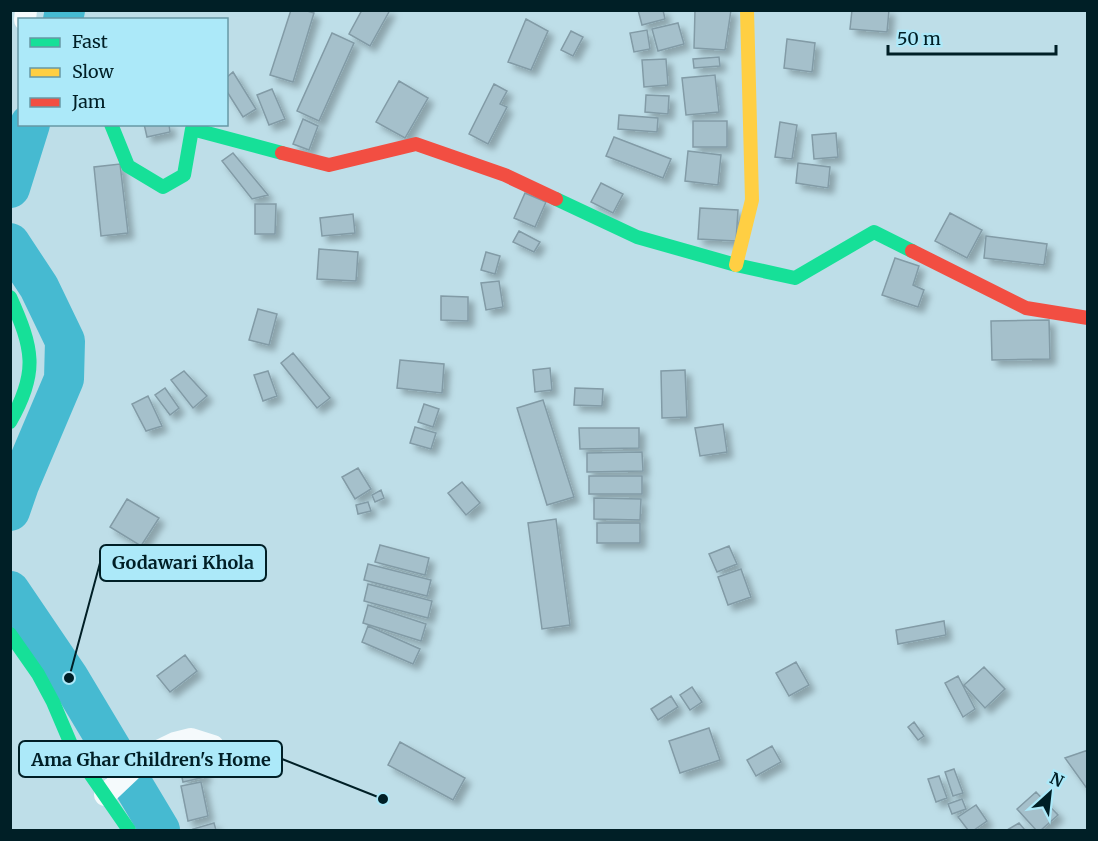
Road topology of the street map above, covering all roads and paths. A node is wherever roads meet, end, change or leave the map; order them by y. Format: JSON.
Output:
{"nodes":[{"id":1,"x":747,"y":10,"type":"edge"},
{"id":2,"x":112,"y":126,"type":"edge"},
{"id":3,"x":736,"y":265,"type":"junction"},
{"id":4,"x":10,"y":297,"type":"edge"},
{"id":5,"x":1088,"y":318,"type":"edge"},
{"id":6,"x":10,"y":422,"type":"edge"},
{"id":7,"x":10,"y":634,"type":"edge"},
{"id":8,"x":213,"y":746,"type":"dead end"},
{"id":9,"x":105,"y":795,"type":"junction"},
{"id":10,"x":129,"y":831,"type":"edge"}],
"edges":[{"from":1,"to":3,"type":"street"},
{"from":2,"to":3,"type":"street"},
{"from":3,"to":5,"type":"street"},
{"from":4,"to":6,"type":"street"},
{"from":7,"to":9,"type":"street"},
{"from":8,"to":9,"type":"street"},
{"from":9,"to":10,"type":"street"}]}
